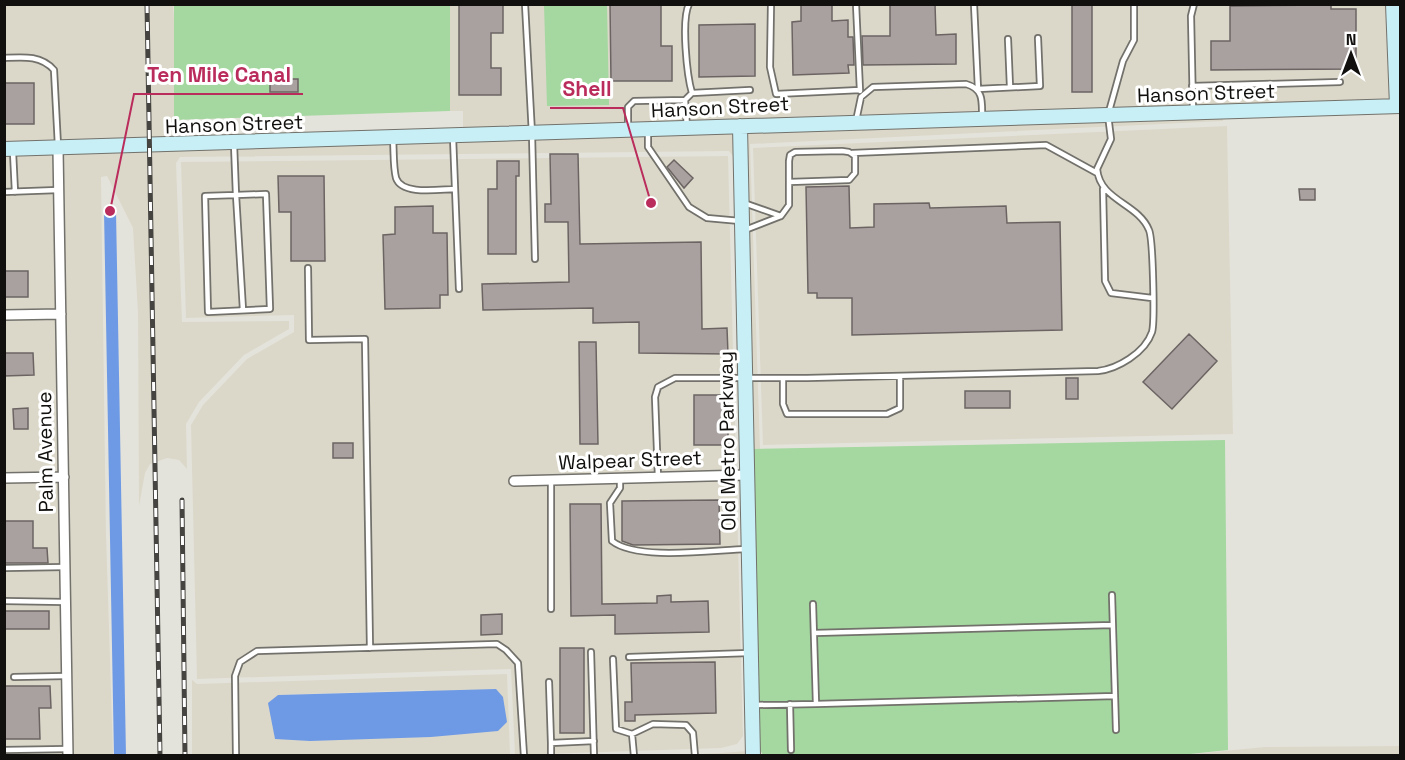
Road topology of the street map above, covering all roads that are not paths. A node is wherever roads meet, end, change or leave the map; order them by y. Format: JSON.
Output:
{"nodes":[{"id":1,"x":525,"y":4,"type":"edge"},
{"id":2,"x":689,"y":4,"type":"edge"},
{"id":3,"x":771,"y":4,"type":"edge"},
{"id":4,"x":856,"y":4,"type":"edge"},
{"id":5,"x":974,"y":4,"type":"edge"},
{"id":6,"x":1134,"y":4,"type":"edge"},
{"id":7,"x":1194,"y":4,"type":"edge"},
{"id":8,"x":1393,"y":4,"type":"edge"},
{"id":9,"x":1038,"y":38,"type":"dead end"},
{"id":10,"x":1008,"y":39,"type":"dead end"},
{"id":11,"x":4,"y":58,"type":"edge"},
{"id":12,"x":1340,"y":82,"type":"dead end"},
{"id":13,"x":1192,"y":86,"type":"junction"},
{"id":14,"x":1010,"y":87,"type":"junction"},
{"id":15,"x":978,"y":89,"type":"junction"},
{"id":16,"x":750,"y":90,"type":"dead end"},
{"id":17,"x":860,"y":90,"type":"junction"},
{"id":18,"x":692,"y":93,"type":"junction"},
{"id":19,"x":861,"y":97,"type":"junction"},
{"id":20,"x":685,"y":100,"type":"junction"},
{"id":21,"x":1399,"y":106,"type":"edge"},
{"id":22,"x":1193,"y":113,"type":"junction"},
{"id":23,"x":1108,"y":115,"type":"junction"},
{"id":24,"x":982,"y":119,"type":"junction"},
{"id":25,"x":856,"y":121,"type":"junction"},
{"id":26,"x":740,"y":126,"type":"junction"},
{"id":27,"x":687,"y":128,"type":"junction"},
{"id":28,"x":648,"y":130,"type":"junction"},
{"id":29,"x":628,"y":131,"type":"junction"},
{"id":30,"x":532,"y":134,"type":"junction"},
{"id":31,"x":453,"y":137,"type":"junction"},
{"id":32,"x":393,"y":139,"type":"junction"},
{"id":33,"x":234,"y":144,"type":"junction"},
{"id":34,"x":9,"y":149,"type":"edge"},
{"id":35,"x":58,"y":149,"type":"junction"},
{"id":36,"x":852,"y":153,"type":"junction"},
{"id":37,"x":1097,"y":173,"type":"junction"},
{"id":38,"x":789,"y":182,"type":"junction"},
{"id":39,"x":455,"y":189,"type":"junction"},
{"id":40,"x":1102,"y":189,"type":"junction"},
{"id":41,"x":58,"y":190,"type":"junction"},
{"id":42,"x":4,"y":192,"type":"edge"},
{"id":43,"x":15,"y":192,"type":"junction"},
{"id":44,"x":236,"y":195,"type":"junction"},
{"id":45,"x":742,"y":202,"type":"junction"},
{"id":46,"x":781,"y":216,"type":"junction"},
{"id":47,"x":742,"y":226,"type":"junction"},
{"id":48,"x":535,"y":259,"type":"dead end"},
{"id":49,"x":308,"y":268,"type":"dead end"},
{"id":50,"x":459,"y":289,"type":"dead end"},
{"id":51,"x":1152,"y":298,"type":"junction"},
{"id":52,"x":243,"y":310,"type":"junction"},
{"id":53,"x":61,"y":314,"type":"junction"},
{"id":54,"x":4,"y":315,"type":"edge"},
{"id":55,"x":900,"y":376,"type":"junction"},
{"id":56,"x":746,"y":378,"type":"junction"},
{"id":57,"x":783,"y":378,"type":"junction"},
{"id":58,"x":747,"y":475,"type":"junction"},
{"id":59,"x":63,"y":477,"type":"junction"},
{"id":60,"x":658,"y":477,"type":"junction"},
{"id":61,"x":4,"y":478,"type":"edge"},
{"id":62,"x":620,"y":478,"type":"junction"},
{"id":63,"x":551,"y":480,"type":"junction"},
{"id":64,"x":514,"y":481,"type":"dead end"},
{"id":65,"x":749,"y":549,"type":"junction"},
{"id":66,"x":65,"y":567,"type":"junction"},
{"id":67,"x":4,"y":568,"type":"edge"},
{"id":68,"x":1112,"y":595,"type":"dead end"},
{"id":69,"x":4,"y":601,"type":"edge"},
{"id":70,"x":65,"y":602,"type":"junction"},
{"id":71,"x":813,"y":603,"type":"dead end"},
{"id":72,"x":551,"y":609,"type":"dead end"},
{"id":73,"x":1113,"y":625,"type":"junction"},
{"id":74,"x":814,"y":633,"type":"junction"},
{"id":75,"x":370,"y":648,"type":"junction"},
{"id":76,"x":591,"y":652,"type":"dead end"},
{"id":77,"x":751,"y":653,"type":"junction"},
{"id":78,"x":629,"y":657,"type":"dead end"},
{"id":79,"x":613,"y":659,"type":"dead end"},
{"id":80,"x":66,"y":676,"type":"junction"},
{"id":81,"x":14,"y":677,"type":"dead end"},
{"id":82,"x":549,"y":682,"type":"dead end"},
{"id":83,"x":1114,"y":696,"type":"junction"},
{"id":84,"x":790,"y":704,"type":"junction"},
{"id":85,"x":816,"y":704,"type":"junction"},
{"id":86,"x":752,"y":705,"type":"junction"},
{"id":87,"x":1116,"y":730,"type":"dead end"},
{"id":88,"x":632,"y":734,"type":"junction"},
{"id":89,"x":594,"y":741,"type":"junction"},
{"id":90,"x":551,"y":743,"type":"junction"},
{"id":91,"x":4,"y":750,"type":"edge"},
{"id":92,"x":791,"y":750,"type":"dead end"},
{"id":93,"x":68,"y":752,"type":"edge"},
{"id":94,"x":236,"y":756,"type":"edge"},
{"id":95,"x":524,"y":756,"type":"edge"},
{"id":96,"x":551,"y":756,"type":"edge"},
{"id":97,"x":594,"y":756,"type":"edge"},
{"id":98,"x":633,"y":756,"type":"edge"},
{"id":99,"x":695,"y":756,"type":"edge"},
{"id":100,"x":753,"y":756,"type":"edge"}],
"edges":[{"from":1,"to":30,"type":"lane"},
{"from":2,"to":18,"type":"lane"},
{"from":3,"to":17,"type":"lane"},
{"from":4,"to":17,"type":"lane"},
{"from":5,"to":15,"type":"lane"},
{"from":6,"to":23,"type":"lane"},
{"from":7,"to":13,"type":"lane"},
{"from":8,"to":21,"type":"street"},
{"from":9,"to":14,"type":"lane"},
{"from":10,"to":14,"type":"lane"},
{"from":11,"to":35,"type":"lane"},
{"from":12,"to":13,"type":"lane"},
{"from":13,"to":22,"type":"lane"},
{"from":14,"to":15,"type":"lane"},
{"from":15,"to":19,"type":"lane"},
{"from":15,"to":24,"type":"lane"},
{"from":16,"to":18,"type":"lane"},
{"from":17,"to":19,"type":"lane"},
{"from":18,"to":20,"type":"lane"},
{"from":19,"to":25,"type":"lane"},
{"from":20,"to":27,"type":"lane"},
{"from":20,"to":29,"type":"lane"},
{"from":21,"to":22,"type":"street","name":"Hanson Street"},
{"from":22,"to":23,"type":"street","name":"Hanson Street"},
{"from":23,"to":24,"type":"street","name":"Hanson Street"},
{"from":23,"to":37,"type":"lane"},
{"from":24,"to":25,"type":"street","name":"Hanson Street"},
{"from":25,"to":26,"type":"street","name":"Hanson Street"},
{"from":26,"to":27,"type":"street","name":"Hanson Street"},
{"from":26,"to":45,"type":"street","name":"Old Metro Parkway"},
{"from":27,"to":28,"type":"street","name":"Hanson Street"},
{"from":28,"to":29,"type":"street","name":"Hanson Street"},
{"from":28,"to":47,"type":"lane"},
{"from":29,"to":30,"type":"street","name":"Hanson Street"},
{"from":30,"to":31,"type":"street","name":"Hanson Street"},
{"from":30,"to":48,"type":"lane"},
{"from":31,"to":32,"type":"street","name":"Hanson Street"},
{"from":31,"to":39,"type":"lane"},
{"from":32,"to":33,"type":"street","name":"Hanson Street"},
{"from":32,"to":39,"type":"lane"},
{"from":33,"to":35,"type":"street","name":"Hanson Street"},
{"from":33,"to":44,"type":"lane"},
{"from":34,"to":35,"type":"street","name":"Hanson Street"},
{"from":34,"to":43,"type":"lane"},
{"from":35,"to":41,"type":"street","name":"Palm Avenue"},
{"from":36,"to":37,"type":"lane"},
{"from":36,"to":38,"type":"lane"},
{"from":36,"to":38,"type":"lane"},
{"from":37,"to":40,"type":"lane"},
{"from":38,"to":46,"type":"lane"},
{"from":39,"to":50,"type":"lane"},
{"from":40,"to":51,"type":"lane"},
{"from":40,"to":51,"type":"lane"},
{"from":41,"to":43,"type":"lane"},
{"from":41,"to":53,"type":"street","name":"Palm Avenue"},
{"from":42,"to":43,"type":"lane"},
{"from":44,"to":52,"type":"lane"},
{"from":44,"to":52,"type":"lane"},
{"from":44,"to":52,"type":"lane"},
{"from":45,"to":46,"type":"lane"},
{"from":45,"to":47,"type":"street","name":"Old Metro Parkway"},
{"from":46,"to":47,"type":"lane"},
{"from":47,"to":56,"type":"street","name":"Old Metro Parkway"},
{"from":49,"to":75,"type":"lane"},
{"from":51,"to":55,"type":"lane"},
{"from":53,"to":54,"type":"street"},
{"from":53,"to":59,"type":"street","name":"Palm Avenue"},
{"from":55,"to":57,"type":"lane"},
{"from":55,"to":57,"type":"lane"},
{"from":56,"to":57,"type":"lane"},
{"from":56,"to":58,"type":"street","name":"Old Metro Parkway"},
{"from":56,"to":60,"type":"lane"},
{"from":58,"to":60,"type":"street","name":"Walpear Street"},
{"from":58,"to":65,"type":"street","name":"Old Metro Parkway"},
{"from":59,"to":61,"type":"street"},
{"from":59,"to":66,"type":"street","name":"Palm Avenue"},
{"from":60,"to":62,"type":"street","name":"Walpear Street"},
{"from":62,"to":63,"type":"street","name":"Walpear Street"},
{"from":62,"to":65,"type":"lane"},
{"from":63,"to":64,"type":"street","name":"Walpear Street"},
{"from":63,"to":72,"type":"lane"},
{"from":65,"to":77,"type":"street","name":"Old Metro Parkway"},
{"from":66,"to":67,"type":"lane"},
{"from":66,"to":70,"type":"street","name":"Palm Avenue"},
{"from":68,"to":73,"type":"lane"},
{"from":69,"to":70,"type":"lane"},
{"from":70,"to":80,"type":"street","name":"Palm Avenue"},
{"from":71,"to":74,"type":"lane"},
{"from":73,"to":74,"type":"lane"},
{"from":73,"to":83,"type":"lane"},
{"from":74,"to":85,"type":"lane"},
{"from":75,"to":94,"type":"lane"},
{"from":75,"to":95,"type":"lane"},
{"from":76,"to":89,"type":"lane"},
{"from":77,"to":78,"type":"lane"},
{"from":77,"to":86,"type":"street","name":"Old Metro Parkway"},
{"from":79,"to":88,"type":"lane"},
{"from":80,"to":81,"type":"lane"},
{"from":80,"to":93,"type":"street","name":"Palm Avenue"},
{"from":82,"to":90,"type":"lane"},
{"from":83,"to":85,"type":"lane"},
{"from":83,"to":87,"type":"lane"},
{"from":84,"to":85,"type":"lane"},
{"from":84,"to":86,"type":"lane"},
{"from":84,"to":92,"type":"lane"},
{"from":86,"to":100,"type":"street","name":"Old Metro Parkway"},
{"from":88,"to":98,"type":"lane"},
{"from":88,"to":99,"type":"lane"},
{"from":89,"to":90,"type":"lane"},
{"from":89,"to":97,"type":"lane"},
{"from":90,"to":96,"type":"lane"},
{"from":91,"to":93,"type":"lane"}]}
